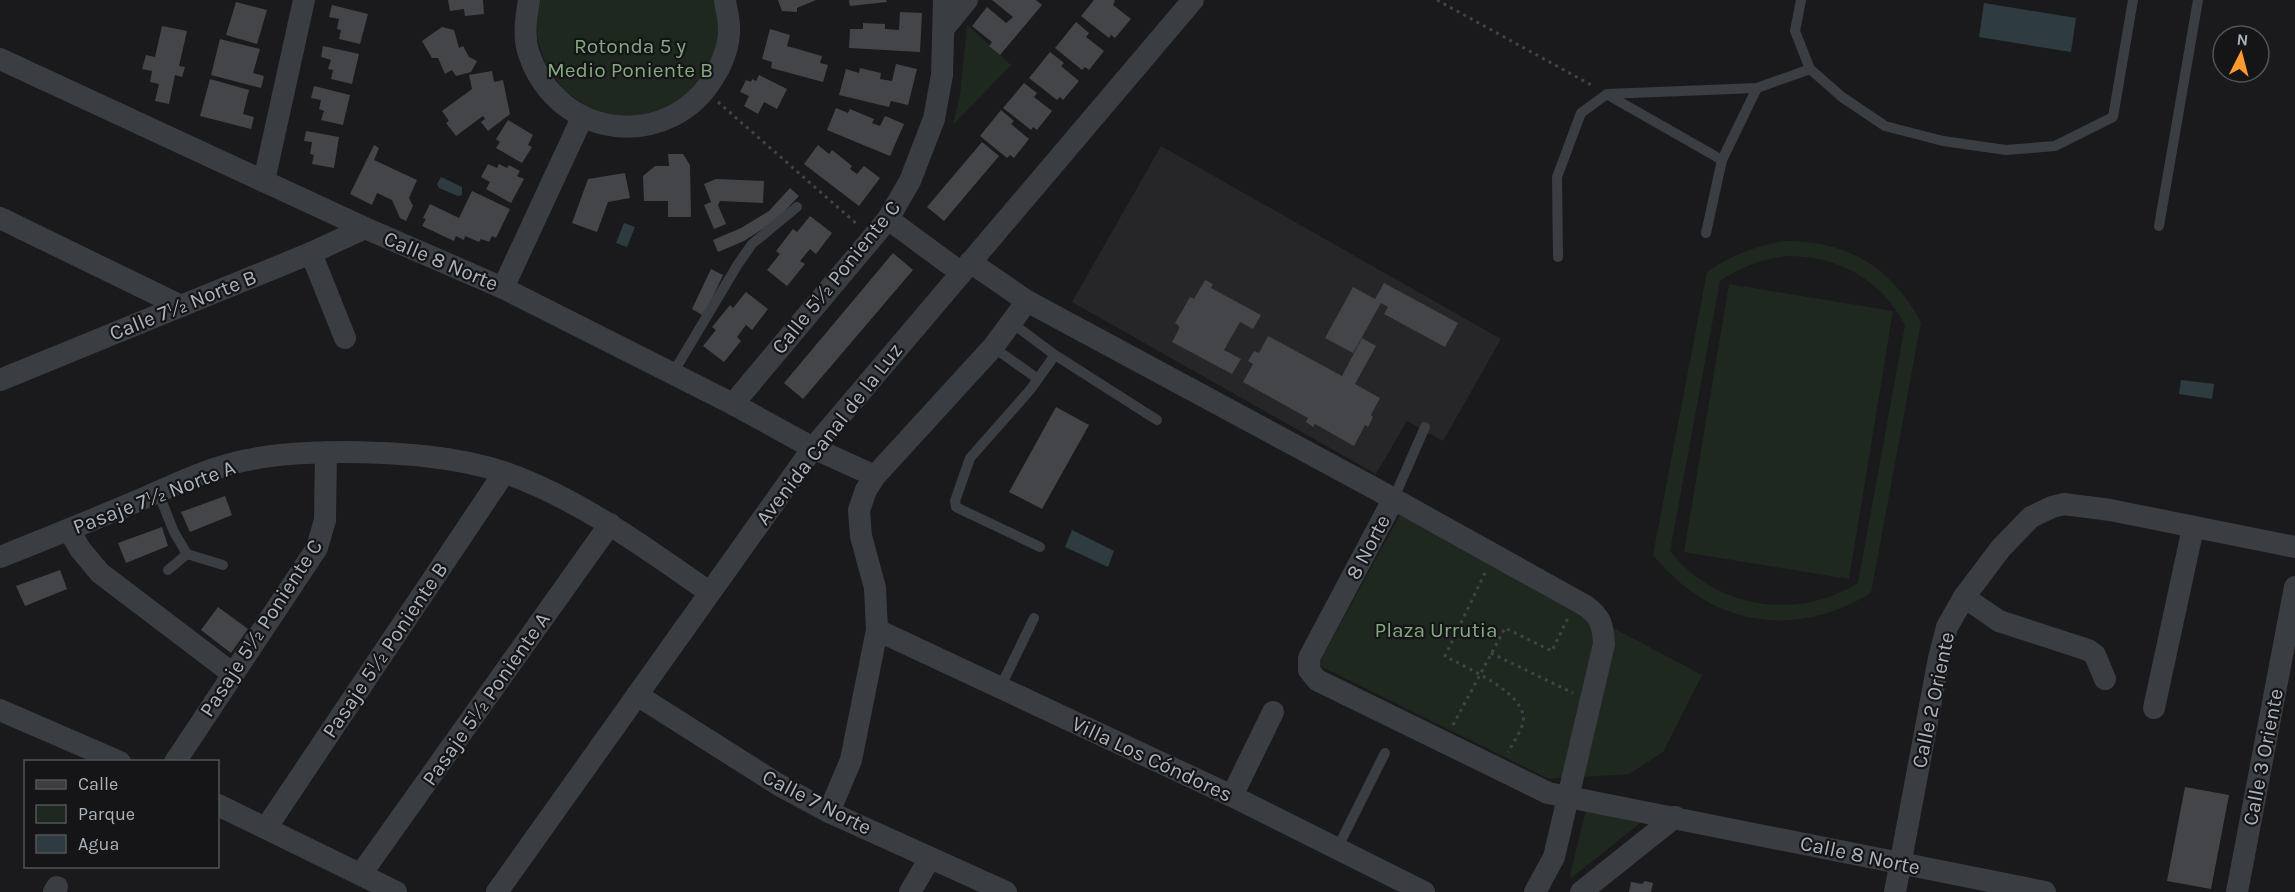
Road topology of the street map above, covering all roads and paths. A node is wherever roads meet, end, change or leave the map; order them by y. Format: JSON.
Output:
{"nodes":[{"id":1,"x":304,"y":0,"type":"edge"},
{"id":2,"x":529,"y":0,"type":"edge"},
{"id":3,"x":725,"y":0,"type":"edge"},
{"id":4,"x":944,"y":0,"type":"edge"},
{"id":5,"x":967,"y":0,"type":"edge"},
{"id":6,"x":1437,"y":0,"type":"edge"},
{"id":7,"x":1801,"y":0,"type":"edge"},
{"id":8,"x":2133,"y":0,"type":"edge"},
{"id":9,"x":2198,"y":0,"type":"edge"},
{"id":10,"x":1186,"y":2,"type":"edge"},
{"id":11,"x":945,"y":28,"type":"junction"},
{"id":12,"x":0,"y":58,"type":"edge"},
{"id":13,"x":1810,"y":69,"type":"junction"},
{"id":14,"x":1757,"y":88,"type":"junction"},
{"id":15,"x":706,"y":91,"type":"junction"},
{"id":16,"x":1607,"y":94,"type":"junction"},
{"id":17,"x":582,"y":117,"type":"junction"},
{"id":18,"x":1722,"y":160,"type":"junction"},
{"id":19,"x":264,"y":181,"type":"junction"},
{"id":20,"x":797,"y":207,"type":"dead end"},
{"id":21,"x":0,"y":218,"type":"edge"},
{"id":22,"x":888,"y":219,"type":"junction"},
{"id":23,"x":2159,"y":226,"type":"dead end"},
{"id":24,"x":365,"y":228,"type":"junction"},
{"id":25,"x":1706,"y":234,"type":"dead end"},
{"id":26,"x":872,"y":238,"type":"junction"},
{"id":27,"x":311,"y":253,"type":"junction"},
{"id":28,"x":1558,"y":257,"type":"dead end"},
{"id":29,"x":965,"y":267,"type":"junction"},
{"id":30,"x":503,"y":288,"type":"junction"},
{"id":31,"x":1027,"y":301,"type":"junction"},
{"id":32,"x":182,"y":306,"type":"junction"},
{"id":33,"x":1012,"y":324,"type":"junction"},
{"id":34,"x":345,"y":338,"type":"dead end"},
{"id":35,"x":993,"y":346,"type":"junction"},
{"id":36,"x":1055,"y":355,"type":"junction"},
{"id":37,"x":673,"y":374,"type":"junction"},
{"id":38,"x":1038,"y":379,"type":"junction"},
{"id":39,"x":0,"y":380,"type":"edge"},
{"id":40,"x":733,"y":404,"type":"junction"},
{"id":41,"x":1157,"y":420,"type":"dead end"},
{"id":42,"x":1425,"y":427,"type":"dead end"},
{"id":43,"x":813,"y":448,"type":"junction"},
{"id":44,"x":326,"y":452,"type":"junction"},
{"id":45,"x":504,"y":472,"type":"junction"},
{"id":46,"x":875,"y":476,"type":"junction"},
{"id":47,"x":158,"y":492,"type":"junction"},
{"id":48,"x":1393,"y":500,"type":"junction"},
{"id":49,"x":610,"y":524,"type":"junction"},
{"id":50,"x":2193,"y":528,"type":"junction"},
{"id":51,"x":69,"y":530,"type":"junction"},
{"id":52,"x":1040,"y":547,"type":"dead end"},
{"id":53,"x":2295,"y":547,"type":"edge"},
{"id":54,"x":187,"y":554,"type":"junction"},
{"id":55,"x":1493,"y":555,"type":"junction"},
{"id":56,"x":0,"y":557,"type":"edge"},
{"id":57,"x":223,"y":565,"type":"dead end"},
{"id":58,"x":168,"y":570,"type":"dead end"},
{"id":59,"x":2295,"y":587,"type":"edge"},
{"id":60,"x":709,"y":592,"type":"junction"},
{"id":61,"x":1964,"y":597,"type":"junction"},
{"id":62,"x":1577,"y":601,"type":"junction"},
{"id":63,"x":1034,"y":618,"type":"dead end"},
{"id":64,"x":877,"y":630,"type":"junction"},
{"id":65,"x":1491,"y":653,"type":"junction"},
{"id":66,"x":233,"y":674,"type":"junction"},
{"id":67,"x":1479,"y":676,"type":"junction"},
{"id":68,"x":2105,"y":679,"type":"dead end"},
{"id":69,"x":1000,"y":688,"type":"junction"},
{"id":70,"x":637,"y":695,"type":"junction"},
{"id":71,"x":1590,"y":701,"type":"junction"},
{"id":72,"x":2154,"y":708,"type":"dead end"},
{"id":73,"x":0,"y":710,"type":"edge"},
{"id":74,"x":1274,"y":712,"type":"dead end"},
{"id":75,"x":1443,"y":742,"type":"junction"},
{"id":76,"x":1385,"y":753,"type":"dead end"},
{"id":77,"x":115,"y":760,"type":"edge"},
{"id":78,"x":177,"y":760,"type":"edge"},
{"id":79,"x":1500,"y":769,"type":"junction"},
{"id":80,"x":1232,"y":796,"type":"junction"},
{"id":81,"x":1567,"y":797,"type":"junction"},
{"id":82,"x":219,"y":806,"type":"edge"},
{"id":83,"x":829,"y":812,"type":"junction"},
{"id":84,"x":1676,"y":817,"type":"junction"},
{"id":85,"x":266,"y":828,"type":"junction"},
{"id":86,"x":1337,"y":849,"type":"junction"},
{"id":87,"x":930,"y":858,"type":"junction"},
{"id":88,"x":1900,"y":864,"type":"junction"},
{"id":89,"x":361,"y":874,"type":"junction"},
{"id":90,"x":396,"y":892,"type":"edge"},
{"id":91,"x":497,"y":892,"type":"edge"},
{"id":92,"x":910,"y":892,"type":"edge"},
{"id":93,"x":1006,"y":892,"type":"edge"},
{"id":94,"x":1424,"y":892,"type":"edge"},
{"id":95,"x":1535,"y":892,"type":"edge"},
{"id":96,"x":1581,"y":892,"type":"edge"},
{"id":97,"x":1895,"y":892,"type":"edge"},
{"id":98,"x":2045,"y":892,"type":"edge"},
{"id":99,"x":2237,"y":892,"type":"edge"}],
"edges":[{"from":1,"to":19,"type":"street"},
{"from":2,"to":17,"type":"street"},
{"from":3,"to":15,"type":"street"},
{"from":4,"to":11,"type":"street","name":"Calle 5½ Poniente C"},
{"from":5,"to":11,"type":"street"},
{"from":6,"to":16,"type":"path"},
{"from":7,"to":13,"type":"lane"},
{"from":8,"to":13,"type":"lane"},
{"from":9,"to":23,"type":"lane"},
{"from":10,"to":29,"type":"street","name":"Avenida Canal de la Luz"},
{"from":11,"to":22,"type":"street","name":"Calle 5½ Poniente C"},
{"from":12,"to":19,"type":"street","name":"Calle 8 Norte"},
{"from":13,"to":14,"type":"lane"},
{"from":14,"to":16,"type":"lane"},
{"from":14,"to":18,"type":"lane"},
{"from":15,"to":17,"type":"street"},
{"from":15,"to":26,"type":"path"},
{"from":16,"to":18,"type":"lane"},
{"from":16,"to":28,"type":"lane"},
{"from":17,"to":30,"type":"street"},
{"from":18,"to":25,"type":"lane"},
{"from":19,"to":24,"type":"street","name":"Calle 8 Norte"},
{"from":20,"to":37,"type":"lane"},
{"from":21,"to":32,"type":"street"},
{"from":22,"to":26,"type":"street","name":"Calle 5½ Poniente C"},
{"from":22,"to":29,"type":"street","name":"8 Norte"},
{"from":24,"to":27,"type":"street","name":"Calle 7½ Norte B"},
{"from":24,"to":30,"type":"street","name":"Calle 8 Norte"},
{"from":26,"to":40,"type":"street","name":"Calle 5½ Poniente C"},
{"from":27,"to":32,"type":"street","name":"Calle 7½ Norte B"},
{"from":27,"to":34,"type":"street"},
{"from":29,"to":31,"type":"street","name":"8 Norte"},
{"from":29,"to":43,"type":"street","name":"Avenida Canal de la Luz"},
{"from":30,"to":37,"type":"street","name":"Calle 8 Norte"},
{"from":31,"to":33,"type":"street"},
{"from":31,"to":48,"type":"street","name":"8 Norte"},
{"from":32,"to":39,"type":"street","name":"Calle 7½ Norte B"},
{"from":33,"to":35,"type":"street"},
{"from":33,"to":36,"type":"lane"},
{"from":35,"to":38,"type":"lane"},
{"from":35,"to":46,"type":"street"},
{"from":36,"to":38,"type":"lane"},
{"from":36,"to":41,"type":"lane"},
{"from":37,"to":40,"type":"street","name":"Calle 8 Norte"},
{"from":38,"to":52,"type":"lane"},
{"from":40,"to":43,"type":"street","name":"Calle 8 Norte"},
{"from":42,"to":48,"type":"lane"},
{"from":43,"to":46,"type":"street","name":"Calle 8 Norte"},
{"from":43,"to":60,"type":"street","name":"Avenida Canal de la Luz"},
{"from":44,"to":45,"type":"street","name":"Pasaje 7½ Norte A"},
{"from":44,"to":47,"type":"street","name":"Pasaje 7½ Norte A"},
{"from":44,"to":66,"type":"street","name":"Pasaje 5½ Poniente C"},
{"from":45,"to":49,"type":"street","name":"Pasaje 7½ Norte A"},
{"from":45,"to":85,"type":"street","name":"Pasaje 5½ Poniente B"},
{"from":46,"to":64,"type":"street"},
{"from":47,"to":51,"type":"street","name":"Pasaje 7½ Norte A"},
{"from":47,"to":54,"type":"lane"},
{"from":48,"to":55,"type":"street"},
{"from":48,"to":75,"type":"street","name":"8 Norte"},
{"from":49,"to":60,"type":"street","name":"Pasaje 7½ Norte A"},
{"from":49,"to":89,"type":"street","name":"Pasaje 5½ Poniente A"},
{"from":50,"to":53,"type":"street","name":"Calle 2 Oriente"},
{"from":50,"to":61,"type":"street","name":"Calle 2 Oriente"},
{"from":50,"to":72,"type":"street"},
{"from":51,"to":56,"type":"street","name":"Pasaje 7½ Norte A"},
{"from":51,"to":66,"type":"street"},
{"from":54,"to":57,"type":"lane"},
{"from":54,"to":58,"type":"lane"},
{"from":55,"to":62,"type":"street"},
{"from":55,"to":67,"type":"path"},
{"from":59,"to":99,"type":"street","name":"Calle 3 Oriente"},
{"from":60,"to":70,"type":"street","name":"Avenida Canal de la Luz"},
{"from":61,"to":68,"type":"street"},
{"from":61,"to":88,"type":"street","name":"Calle 2 Oriente"},
{"from":62,"to":65,"type":"path"},
{"from":62,"to":71,"type":"street"},
{"from":63,"to":69,"type":"lane"},
{"from":64,"to":69,"type":"street","name":"Villa Los Cóndores"},
{"from":64,"to":83,"type":"street"},
{"from":65,"to":67,"type":"path"},
{"from":65,"to":71,"type":"path"},
{"from":66,"to":78,"type":"street","name":"Pasaje 5½ Poniente C"},
{"from":67,"to":75,"type":"path"},
{"from":67,"to":79,"type":"path"},
{"from":69,"to":80,"type":"street","name":"Villa Los Cóndores"},
{"from":70,"to":83,"type":"street","name":"Calle 7 Norte"},
{"from":70,"to":91,"type":"street","name":"Avenida Canal de la Luz"},
{"from":71,"to":81,"type":"street"},
{"from":73,"to":77,"type":"street"},
{"from":74,"to":80,"type":"street"},
{"from":75,"to":79,"type":"street","name":"8 Norte"},
{"from":76,"to":86,"type":"lane"},
{"from":79,"to":81,"type":"street","name":"8 Norte"},
{"from":80,"to":86,"type":"street","name":"Villa Los Cóndores"},
{"from":81,"to":84,"type":"street","name":"8 Norte"},
{"from":81,"to":95,"type":"street"},
{"from":82,"to":85,"type":"street"},
{"from":83,"to":87,"type":"street","name":"Calle 7 Norte"},
{"from":84,"to":88,"type":"street","name":"Calle 8 Norte"},
{"from":84,"to":96,"type":"street"},
{"from":85,"to":89,"type":"street"},
{"from":86,"to":94,"type":"street","name":"Villa Los Cóndores"},
{"from":87,"to":92,"type":"street"},
{"from":87,"to":93,"type":"street","name":"Calle 7 Norte"},
{"from":88,"to":97,"type":"street","name":"Calle 2 Oriente"},
{"from":88,"to":98,"type":"street","name":"Calle 8 Norte"},
{"from":89,"to":90,"type":"street"}]}
